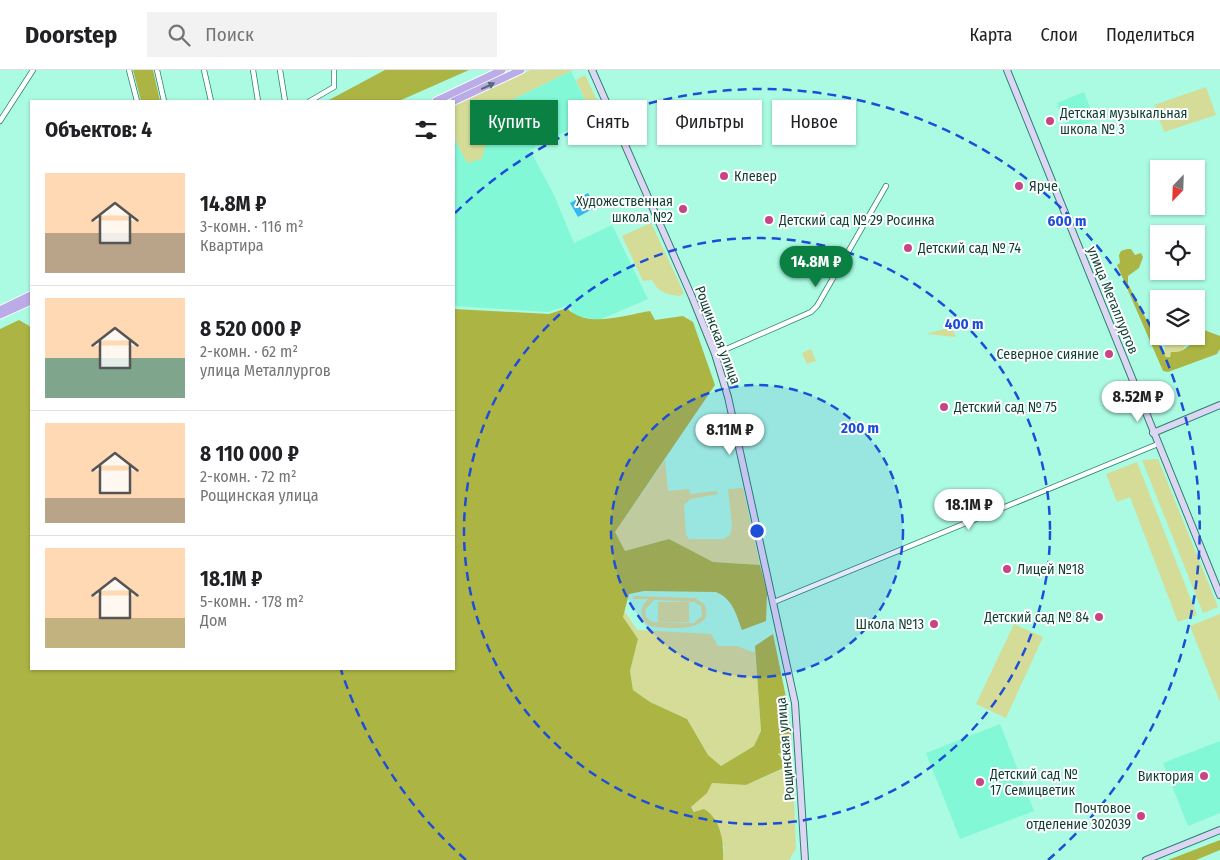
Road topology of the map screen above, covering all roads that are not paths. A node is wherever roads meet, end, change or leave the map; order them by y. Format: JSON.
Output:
{"nodes":[{"id":1,"x":33,"y":70,"type":"edge"},
{"id":2,"x":129,"y":70,"type":"edge"},
{"id":3,"x":157,"y":70,"type":"edge"},
{"id":4,"x":204,"y":70,"type":"edge"},
{"id":5,"x":253,"y":70,"type":"edge"},
{"id":6,"x":280,"y":70,"type":"edge"},
{"id":7,"x":334,"y":70,"type":"edge"},
{"id":8,"x":502,"y":70,"type":"edge"},
{"id":9,"x":522,"y":70,"type":"edge"},
{"id":10,"x":592,"y":70,"type":"edge"},
{"id":11,"x":1006,"y":70,"type":"edge"},
{"id":12,"x":137,"y":100,"type":"edge"},
{"id":13,"x":164,"y":100,"type":"edge"},
{"id":14,"x":210,"y":100,"type":"edge"},
{"id":15,"x":258,"y":100,"type":"edge"},
{"id":16,"x":285,"y":100,"type":"edge"},
{"id":17,"x":312,"y":100,"type":"edge"},
{"id":18,"x":438,"y":100,"type":"edge"},
{"id":19,"x":455,"y":101,"type":"edge"},
{"id":20,"x":0,"y":121,"type":"edge"},
{"id":21,"x":886,"y":186,"type":"dead end"},
{"id":22,"x":30,"y":295,"type":"edge"},
{"id":23,"x":30,"y":301,"type":"edge"},
{"id":24,"x":0,"y":310,"type":"edge"},
{"id":25,"x":0,"y":315,"type":"edge"},
{"id":26,"x":715,"y":354,"type":"junction"},
{"id":27,"x":1220,"y":405,"type":"edge"},
{"id":28,"x":1154,"y":433,"type":"junction"},
{"id":29,"x":1158,"y":444,"type":"junction"},
{"id":30,"x":1220,"y":595,"type":"edge"},
{"id":31,"x":774,"y":602,"type":"junction"},
{"id":32,"x":1220,"y":830,"type":"edge"},
{"id":33,"x":805,"y":860,"type":"edge"},
{"id":34,"x":1146,"y":860,"type":"edge"}],
"edges":[{"from":1,"to":20,"type":"street"},
{"from":2,"to":12,"type":"street"},
{"from":3,"to":13,"type":"street"},
{"from":4,"to":14,"type":"street"},
{"from":5,"to":15,"type":"street"},
{"from":6,"to":16,"type":"street"},
{"from":7,"to":17,"type":"street"},
{"from":8,"to":18,"type":"main road"},
{"from":19,"to":9,"type":"main road","one_way":true},
{"from":10,"to":26,"type":"main road","name":"Рощинская улица"},
{"from":11,"to":28,"type":"main road","name":"улица Металлургов"},
{"from":21,"to":26,"type":"street"},
{"from":22,"to":24,"type":"main road"},
{"from":23,"to":25,"type":"main road"},
{"from":26,"to":31,"type":"main road","name":"Рощинская улица"},
{"from":27,"to":28,"type":"main road"},
{"from":28,"to":29,"type":"main road","name":"улица Металлургов"},
{"from":29,"to":30,"type":"main road","name":"улица Металлургов"},
{"from":29,"to":31,"type":"street"},
{"from":31,"to":33,"type":"main road","name":"Рощинская улица"},
{"from":32,"to":34,"type":"main road"}]}
